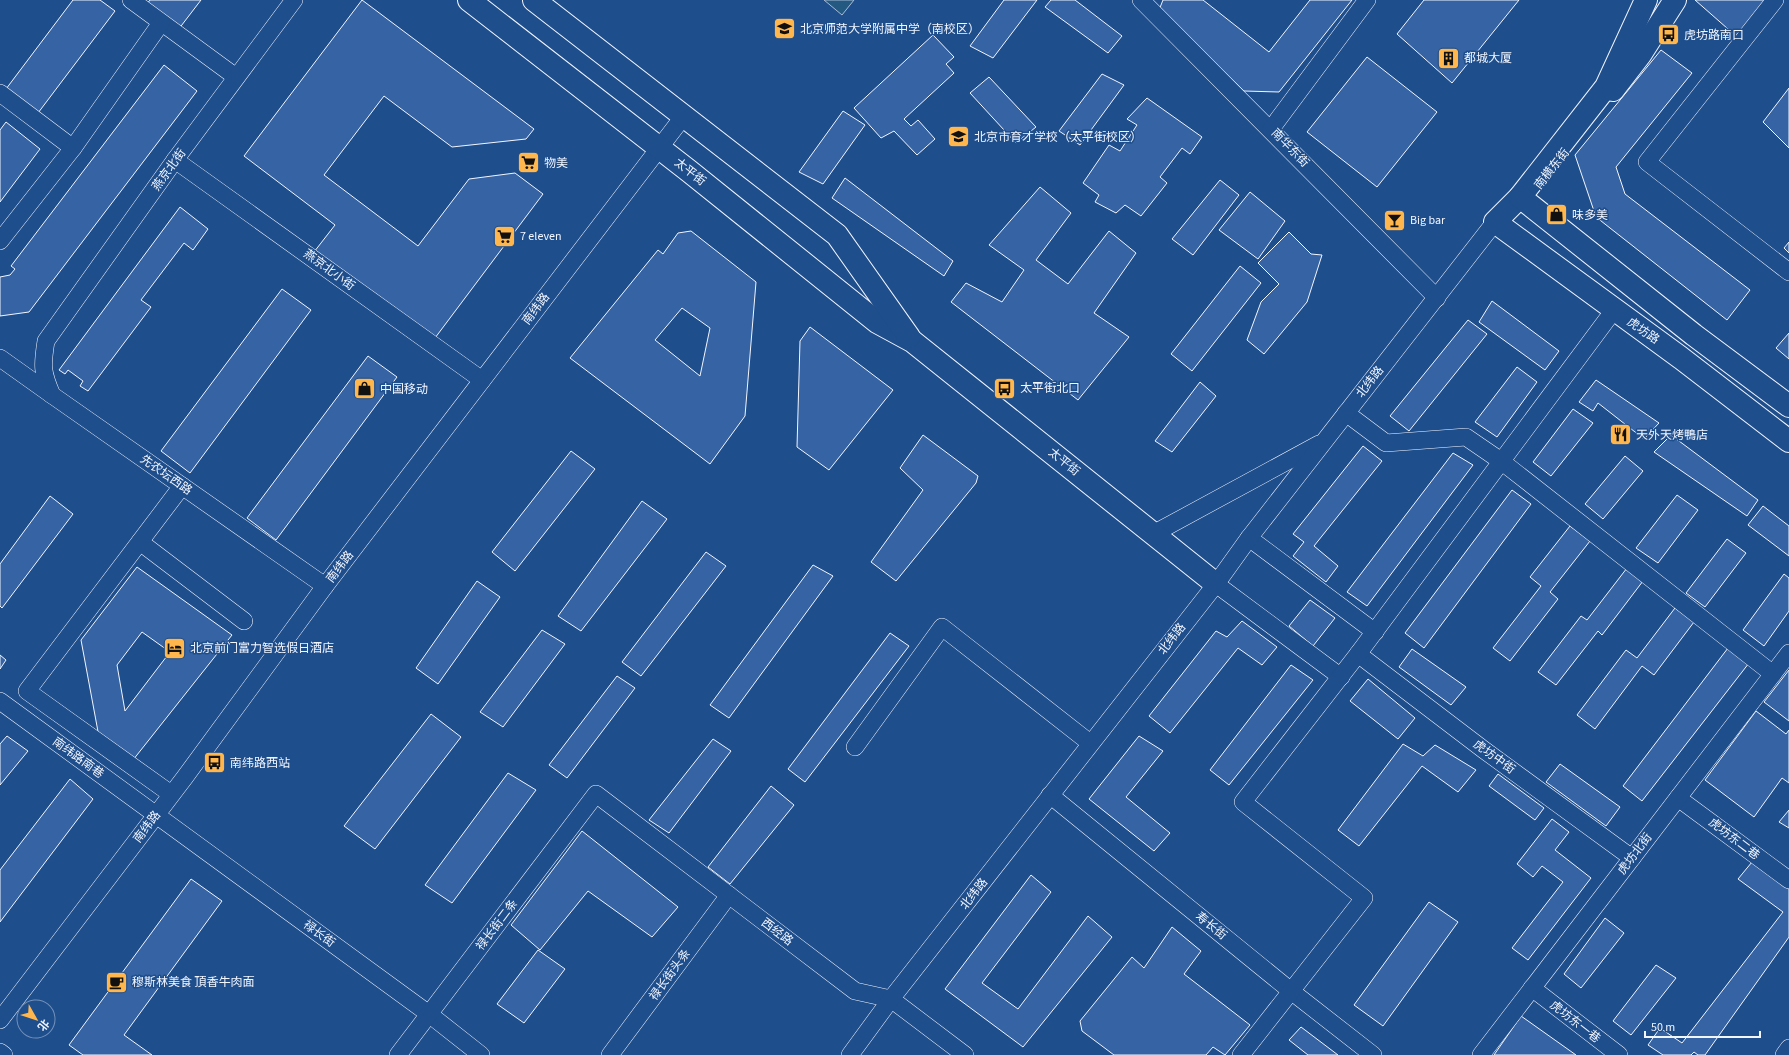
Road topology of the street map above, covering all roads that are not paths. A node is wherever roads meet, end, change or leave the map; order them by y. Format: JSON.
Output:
{"nodes":[{"id":1,"x":131,"y":0,"type":"edge"},
{"id":2,"x":294,"y":0,"type":"edge"},
{"id":3,"x":469,"y":0,"type":"edge"},
{"id":4,"x":534,"y":0,"type":"edge"},
{"id":5,"x":1141,"y":0,"type":"edge"},
{"id":6,"x":1368,"y":0,"type":"edge"},
{"id":7,"x":1646,"y":0,"type":"edge"},
{"id":8,"x":1675,"y":0,"type":"edge"},
{"id":9,"x":1775,"y":0,"type":"edge"},
{"id":10,"x":161,"y":23,"type":"junction"},
{"id":11,"x":236,"y":77,"type":"junction"},
{"id":12,"x":0,"y":93,"type":"edge"},
{"id":13,"x":683,"y":116,"type":"junction"},
{"id":14,"x":1271,"y":129,"type":"junction"},
{"id":15,"x":72,"y":148,"type":"junction"},
{"id":16,"x":660,"y":148,"type":"junction"},
{"id":17,"x":176,"y":160,"type":"junction"},
{"id":18,"x":1520,"y":197,"type":"junction"},
{"id":19,"x":1495,"y":222,"type":"junction"},
{"id":20,"x":0,"y":241,"type":"edge"},
{"id":21,"x":1789,"y":272,"type":"edge"},
{"id":22,"x":1437,"y":298,"type":"junction"},
{"id":23,"x":1614,"y":310,"type":"junction"},
{"id":24,"x":912,"y":342,"type":"junction"},
{"id":25,"x":0,"y":358,"type":"edge"},
{"id":26,"x":482,"y":380,"type":"junction"},
{"id":27,"x":52,"y":395,"type":"junction"},
{"id":28,"x":1789,"y":406,"type":"edge"},
{"id":29,"x":1346,"y":413,"type":"junction"},
{"id":30,"x":1324,"y":441,"type":"junction"},
{"id":31,"x":1789,"y":441,"type":"edge"},
{"id":32,"x":1501,"y":461,"type":"junction"},
{"id":33,"x":182,"y":486,"type":"junction"},
{"id":34,"x":1153,"y":534,"type":"junction"},
{"id":35,"x":1249,"y":538,"type":"junction"},
{"id":36,"x":140,"y":542,"type":"junction"},
{"id":37,"x":1216,"y":584,"type":"junction"},
{"id":38,"x":325,"y":586,"type":"junction"},
{"id":39,"x":244,"y":621,"type":"dead end"},
{"id":40,"x":1375,"y":632,"type":"junction"},
{"id":41,"x":1789,"y":653,"type":"edge"},
{"id":42,"x":1358,"y":654,"type":"junction"},
{"id":43,"x":1773,"y":674,"type":"junction"},
{"id":44,"x":1341,"y":676,"type":"junction"},
{"id":45,"x":0,"y":702,"type":"edge"},
{"id":46,"x":1090,"y":743,"type":"junction"},
{"id":47,"x":855,"y":748,"type":"dead end"},
{"id":48,"x":171,"y":794,"type":"junction"},
{"id":49,"x":596,"y":794,"type":"joint"},
{"id":50,"x":1050,"y":795,"type":"junction"},
{"id":51,"x":1678,"y":798,"type":"junction"},
{"id":52,"x":156,"y":815,"type":"junction"},
{"id":53,"x":1632,"y":858,"type":"junction"},
{"id":54,"x":1789,"y":880,"type":"edge"},
{"id":55,"x":729,"y":895,"type":"junction"},
{"id":56,"x":1532,"y":988,"type":"junction"},
{"id":57,"x":1291,"y":991,"type":"junction"},
{"id":58,"x":891,"y":999,"type":"junction"},
{"id":59,"x":429,"y":1014,"type":"junction"},
{"id":60,"x":0,"y":1020,"type":"edge"},
{"id":61,"x":1789,"y":1048,"type":"edge"},
{"id":62,"x":0,"y":1052,"type":"edge"},
{"id":63,"x":4,"y":1055,"type":"edge"},
{"id":64,"x":398,"y":1055,"type":"edge"},
{"id":65,"x":481,"y":1055,"type":"edge"},
{"id":66,"x":610,"y":1055,"type":"edge"},
{"id":67,"x":850,"y":1055,"type":"edge"},
{"id":68,"x":965,"y":1055,"type":"edge"},
{"id":69,"x":1241,"y":1055,"type":"edge"},
{"id":70,"x":1373,"y":1055,"type":"edge"},
{"id":71,"x":1481,"y":1055,"type":"edge"},
{"id":72,"x":1619,"y":1055,"type":"edge"},
{"id":73,"x":1784,"y":1055,"type":"edge"}],
"edges":[{"from":1,"to":10,"type":"street"},
{"from":2,"to":11,"type":"street","name":"燕京北街"},
{"from":3,"to":16,"type":"main road","name":"太平街"},
{"from":4,"to":13,"type":"main road","name":"太平街"},
{"from":5,"to":14,"type":"street","name":"南华东街"},
{"from":6,"to":14,"type":"street"},
{"from":7,"to":18,"type":"main road","name":"南横东街"},
{"from":8,"to":18,"type":"main road","name":"南横东街"},
{"from":9,"to":21,"type":"street"},
{"from":10,"to":11,"type":"street"},
{"from":10,"to":15,"type":"street"},
{"from":11,"to":17,"type":"street","name":"燕京北街"},
{"from":12,"to":15,"type":"street"},
{"from":13,"to":16,"type":"street","name":"南纬路"},
{"from":13,"to":24,"type":"main road","name":"太平街"},
{"from":14,"to":22,"type":"street","name":"南华东街"},
{"from":15,"to":20,"type":"street"},
{"from":16,"to":24,"type":"main road","name":"太平街"},
{"from":16,"to":26,"type":"street","name":"南纬路"},
{"from":17,"to":26,"type":"street","name":"燕京北小街"},
{"from":17,"to":27,"type":"street","name":"燕京北街"},
{"from":18,"to":19,"type":"main road"},
{"from":18,"to":28,"type":"main road"},
{"from":19,"to":22,"type":"street","name":"北纬路"},
{"from":19,"to":23,"type":"main road","name":"虎坊路"},
{"from":22,"to":29,"type":"street","name":"北纬路"},
{"from":23,"to":31,"type":"main road","name":"虎坊路"},
{"from":23,"to":32,"type":"street"},
{"from":24,"to":34,"type":"main road","name":"太平街"},
{"from":25,"to":27,"type":"street","name":"先农坛西路"},
{"from":26,"to":38,"type":"street","name":"南纬路"},
{"from":27,"to":33,"type":"street","name":"先农坛西路"},
{"from":29,"to":30,"type":"street","name":"北纬路"},
{"from":29,"to":32,"type":"street"},
{"from":30,"to":34,"type":"street"},
{"from":30,"to":35,"type":"street","name":"北纬路"},
{"from":32,"to":40,"type":"street"},
{"from":32,"to":43,"type":"street"},
{"from":33,"to":36,"type":"street"},
{"from":33,"to":38,"type":"street","name":"先农坛西路"},
{"from":34,"to":37,"type":"main road","name":"太平街"},
{"from":35,"to":37,"type":"street","name":"北纬路"},
{"from":35,"to":40,"type":"street"},
{"from":36,"to":39,"type":"street"},
{"from":36,"to":48,"type":"street"},
{"from":37,"to":44,"type":"street"},
{"from":37,"to":46,"type":"street","name":"北纬路"},
{"from":38,"to":48,"type":"street","name":"南纬路"},
{"from":40,"to":42,"type":"street"},
{"from":41,"to":43,"type":"street","name":"虎坊北街"},
{"from":42,"to":44,"type":"street"},
{"from":42,"to":53,"type":"street","name":"虎坊中街"},
{"from":43,"to":51,"type":"street","name":"虎坊北街"},
{"from":44,"to":57,"type":"street"},
{"from":45,"to":52,"type":"street","name":"南纬路南巷"},
{"from":46,"to":47,"type":"street"},
{"from":46,"to":50,"type":"street","name":"北纬路"},
{"from":48,"to":52,"type":"street","name":"南纬路"},
{"from":49,"to":55,"type":"street","name":"西经路"},
{"from":49,"to":59,"type":"street","name":"禄长街二条"},
{"from":50,"to":57,"type":"street","name":"寿长街"},
{"from":50,"to":58,"type":"street","name":"北纬路"},
{"from":51,"to":53,"type":"street","name":"虎坊北街"},
{"from":51,"to":54,"type":"street","name":"虎坊东二巷"},
{"from":52,"to":59,"type":"street","name":"禄长街"},
{"from":52,"to":60,"type":"street","name":"南纬路"},
{"from":53,"to":56,"type":"street","name":"虎坊北街"},
{"from":55,"to":58,"type":"street","name":"西经路"},
{"from":55,"to":66,"type":"street","name":"禄长街头条"},
{"from":56,"to":71,"type":"street","name":"虎坊北街"},
{"from":56,"to":72,"type":"street","name":"虎坊东一巷"},
{"from":57,"to":69,"type":"street"},
{"from":57,"to":70,"type":"street","name":"寿长街"},
{"from":58,"to":67,"type":"street","name":"北纬路"},
{"from":58,"to":68,"type":"street","name":"西经路"},
{"from":59,"to":64,"type":"street","name":"禄长街二条"},
{"from":59,"to":65,"type":"street","name":"禄长街"},
{"from":61,"to":73,"type":"street"},
{"from":62,"to":63,"type":"street"}]}
